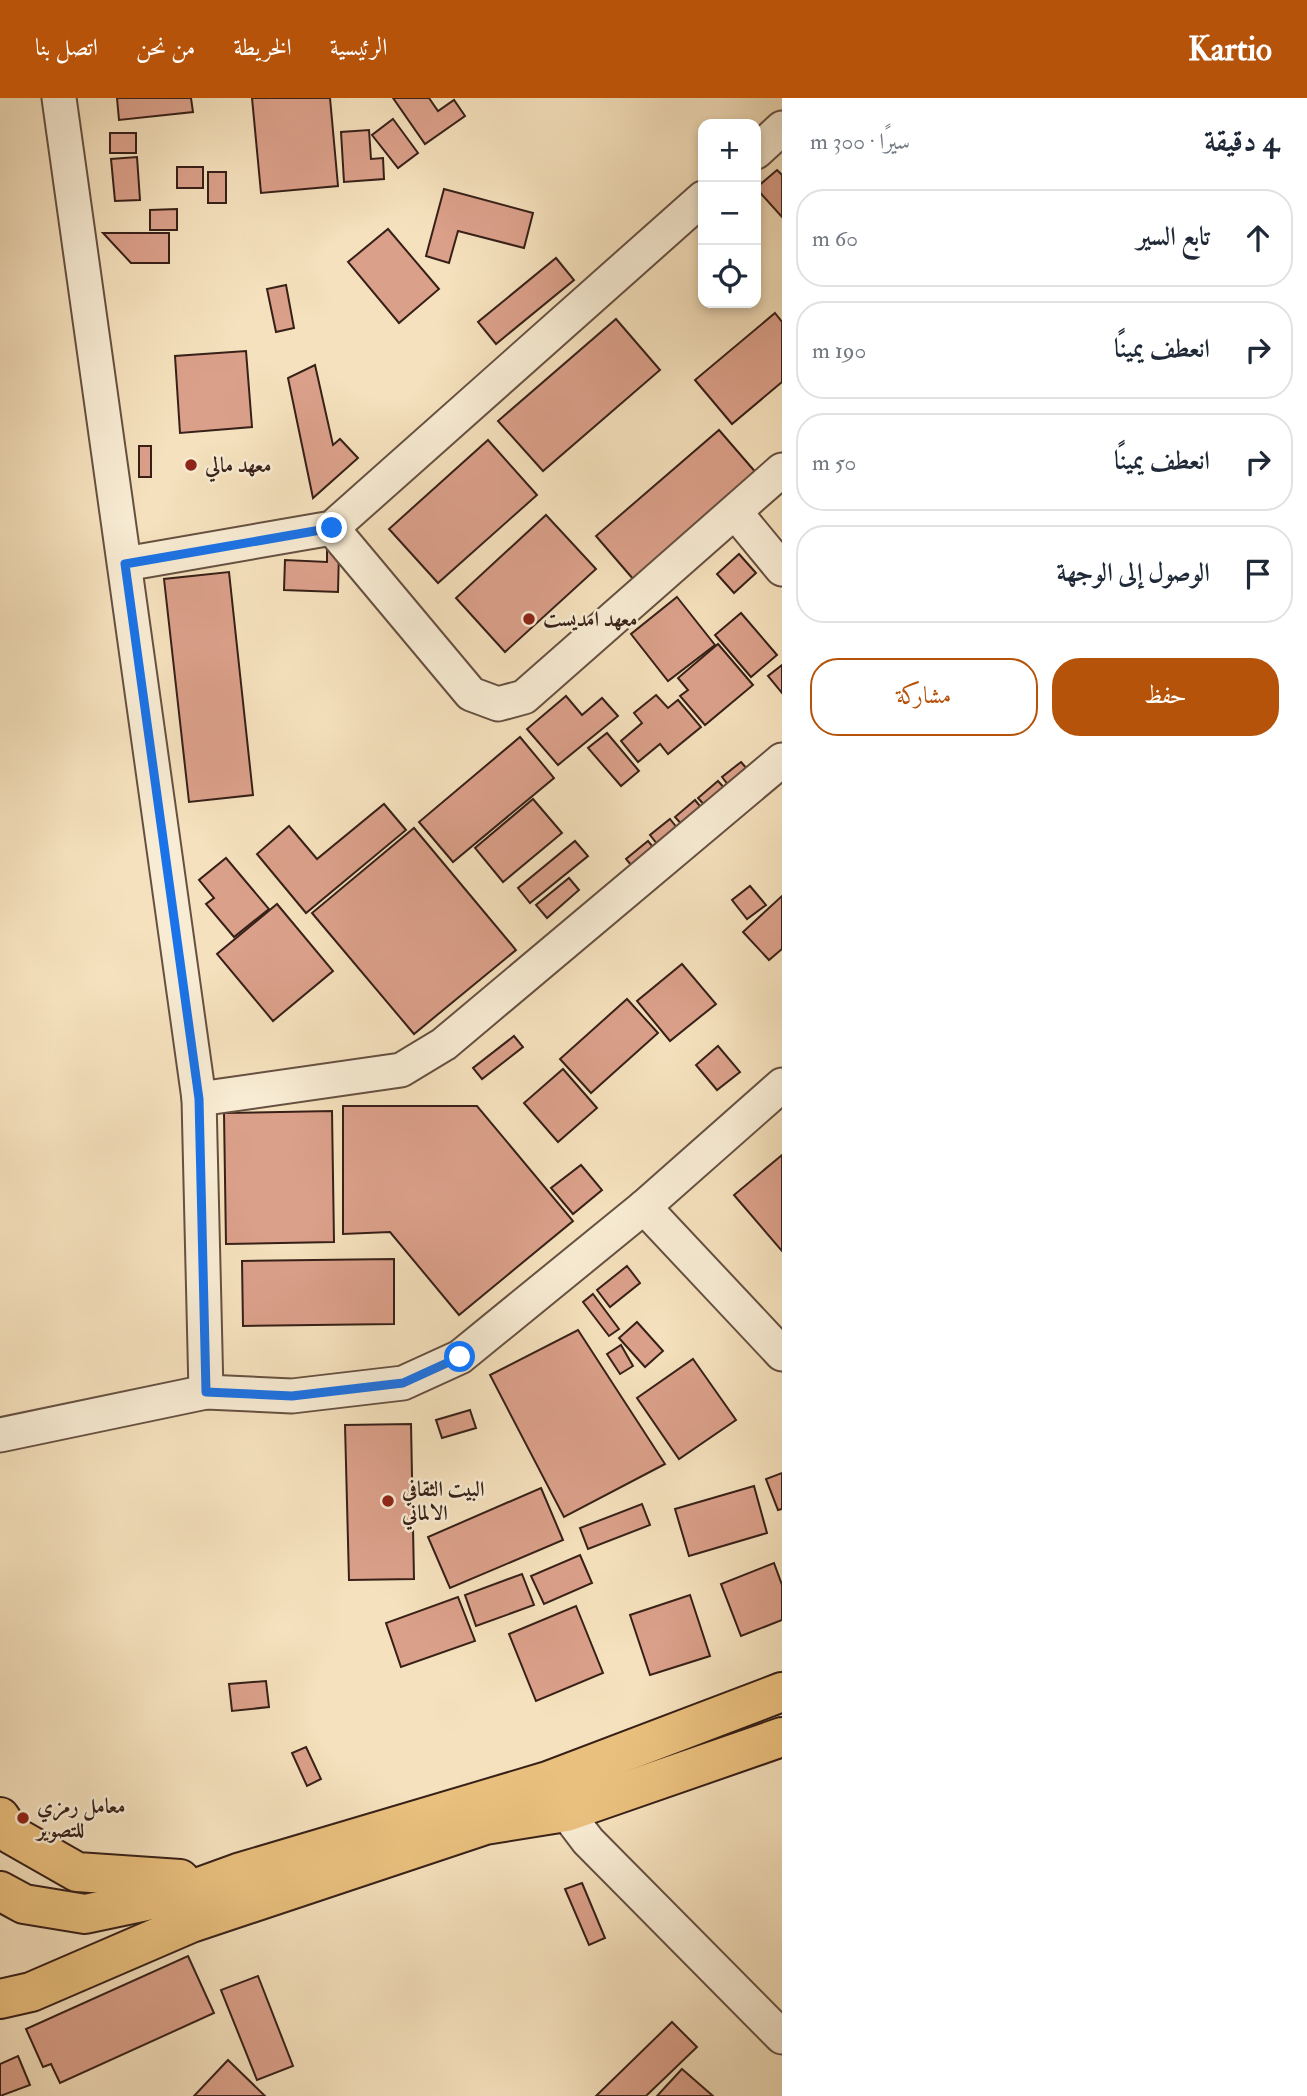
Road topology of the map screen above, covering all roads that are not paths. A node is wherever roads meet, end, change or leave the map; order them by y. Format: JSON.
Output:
{"nodes":[{"id":1,"x":59,"y":98,"type":"edge"},
{"id":2,"x":782,"y":128,"type":"edge"},
{"id":3,"x":761,"y":147,"type":"edge"},
{"id":4,"x":698,"y":202,"type":"edge"},
{"id":5,"x":782,"y":470,"type":"edge"},
{"id":6,"x":735,"y":512,"type":"junction"},
{"id":7,"x":332,"y":528,"type":"junction"},
{"id":8,"x":125,"y":564,"type":"junction"},
{"id":9,"x":782,"y":569,"type":"edge"},
{"id":10,"x":782,"y":760,"type":"edge"},
{"id":11,"x":782,"y":1085,"type":"edge"},
{"id":12,"x":199,"y":1099,"type":"junction"},
{"id":13,"x":644,"y":1207,"type":"junction"},
{"id":14,"x":782,"y":1354,"type":"edge"},
{"id":15,"x":206,"y":1392,"type":"junction"},
{"id":16,"x":0,"y":1434,"type":"edge"},
{"id":17,"x":782,"y":1692,"type":"edge"},
{"id":18,"x":782,"y":1737,"type":"edge"},
{"id":19,"x":566,"y":1812,"type":"junction"},
{"id":20,"x":480,"y":1814,"type":"junction"},
{"id":21,"x":0,"y":1817,"type":"edge"},
{"id":22,"x":238,"y":1873,"type":"junction"},
{"id":23,"x":0,"y":1891,"type":"edge"},
{"id":24,"x":0,"y":1999,"type":"edge"},
{"id":25,"x":782,"y":2036,"type":"edge"}],
"edges":[{"from":1,"to":8,"type":"street"},
{"from":2,"to":3,"type":"street"},
{"from":4,"to":7,"type":"street"},
{"from":5,"to":6,"type":"street"},
{"from":6,"to":7,"type":"street"},
{"from":6,"to":9,"type":"street"},
{"from":7,"to":8,"type":"street"},
{"from":8,"to":12,"type":"street"},
{"from":10,"to":12,"type":"street"},
{"from":11,"to":13,"type":"street"},
{"from":12,"to":15,"type":"street"},
{"from":13,"to":14,"type":"street"},
{"from":13,"to":15,"type":"street"},
{"from":15,"to":16,"type":"street"},
{"from":17,"to":20,"type":"main road"},
{"from":18,"to":19,"type":"main road"},
{"from":19,"to":20,"type":"main road"},
{"from":19,"to":25,"type":"street"},
{"from":20,"to":22,"type":"main road"},
{"from":20,"to":24,"type":"main road"},
{"from":21,"to":22,"type":"main road"},
{"from":22,"to":23,"type":"main road"}]}
